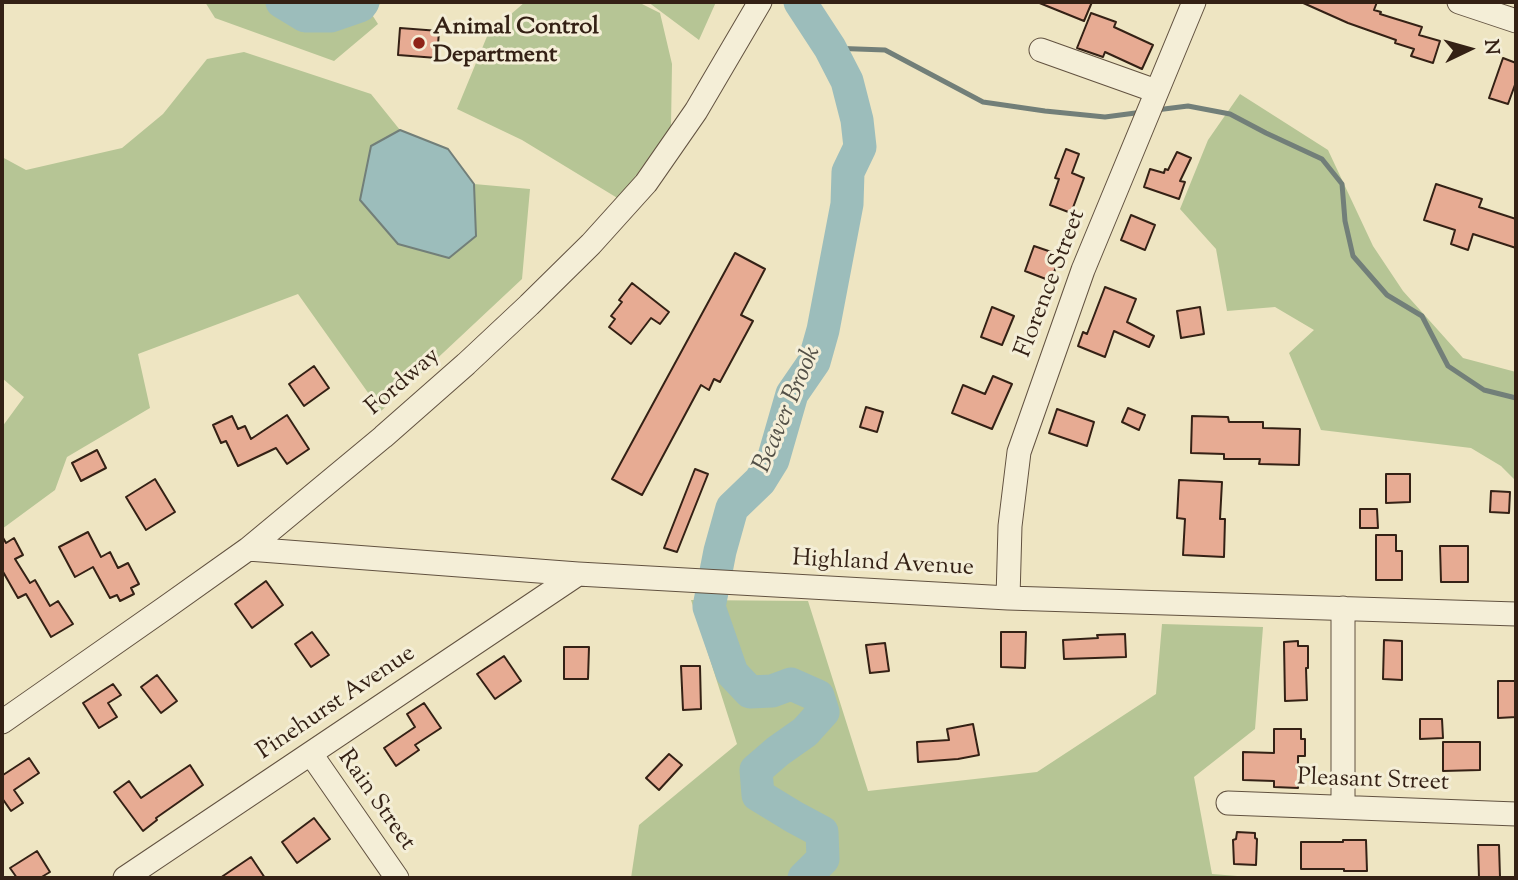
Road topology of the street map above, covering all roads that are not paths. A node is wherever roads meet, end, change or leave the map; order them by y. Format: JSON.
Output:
{"nodes":[{"id":1,"x":1194,"y":2,"type":"edge"},
{"id":2,"x":1459,"y":2,"type":"edge"},
{"id":3,"x":759,"y":3,"type":"edge"},
{"id":4,"x":1516,"y":21,"type":"edge"},
{"id":5,"x":1041,"y":50,"type":"dead end"},
{"id":6,"x":1151,"y":105,"type":"junction"},
{"id":7,"x":248,"y":549,"type":"junction"},
{"id":8,"x":578,"y":574,"type":"junction"},
{"id":9,"x":1008,"y":598,"type":"junction"},
{"id":10,"x":1343,"y":608,"type":"junction"},
{"id":11,"x":1516,"y":614,"type":"edge"},
{"id":12,"x":2,"y":722,"type":"edge"},
{"id":13,"x":311,"y":754,"type":"junction"},
{"id":14,"x":1228,"y":803,"type":"dead end"},
{"id":15,"x":1343,"y":807,"type":"junction"},
{"id":16,"x":1516,"y":814,"type":"edge"},
{"id":17,"x":125,"y":878,"type":"edge"},
{"id":18,"x":397,"y":878,"type":"edge"}],
"edges":[{"from":1,"to":6,"type":"street","name":"Florence Street"},
{"from":2,"to":4,"type":"street"},
{"from":3,"to":7,"type":"street","name":"Fordway"},
{"from":5,"to":6,"type":"street"},
{"from":6,"to":9,"type":"street","name":"Florence Street"},
{"from":7,"to":8,"type":"street","name":"Highland Avenue"},
{"from":7,"to":12,"type":"street","name":"Fordway"},
{"from":8,"to":9,"type":"street","name":"Highland Avenue"},
{"from":8,"to":13,"type":"street","name":"Pinehurst Avenue"},
{"from":9,"to":10,"type":"street","name":"Highland Avenue"},
{"from":10,"to":11,"type":"street","name":"Highland Avenue"},
{"from":10,"to":15,"type":"street"},
{"from":13,"to":17,"type":"street","name":"Pinehurst Avenue"},
{"from":13,"to":18,"type":"street","name":"Rain Street"},
{"from":14,"to":15,"type":"street","name":"Pleasant Street"},
{"from":15,"to":16,"type":"street","name":"Pleasant Street"}]}
